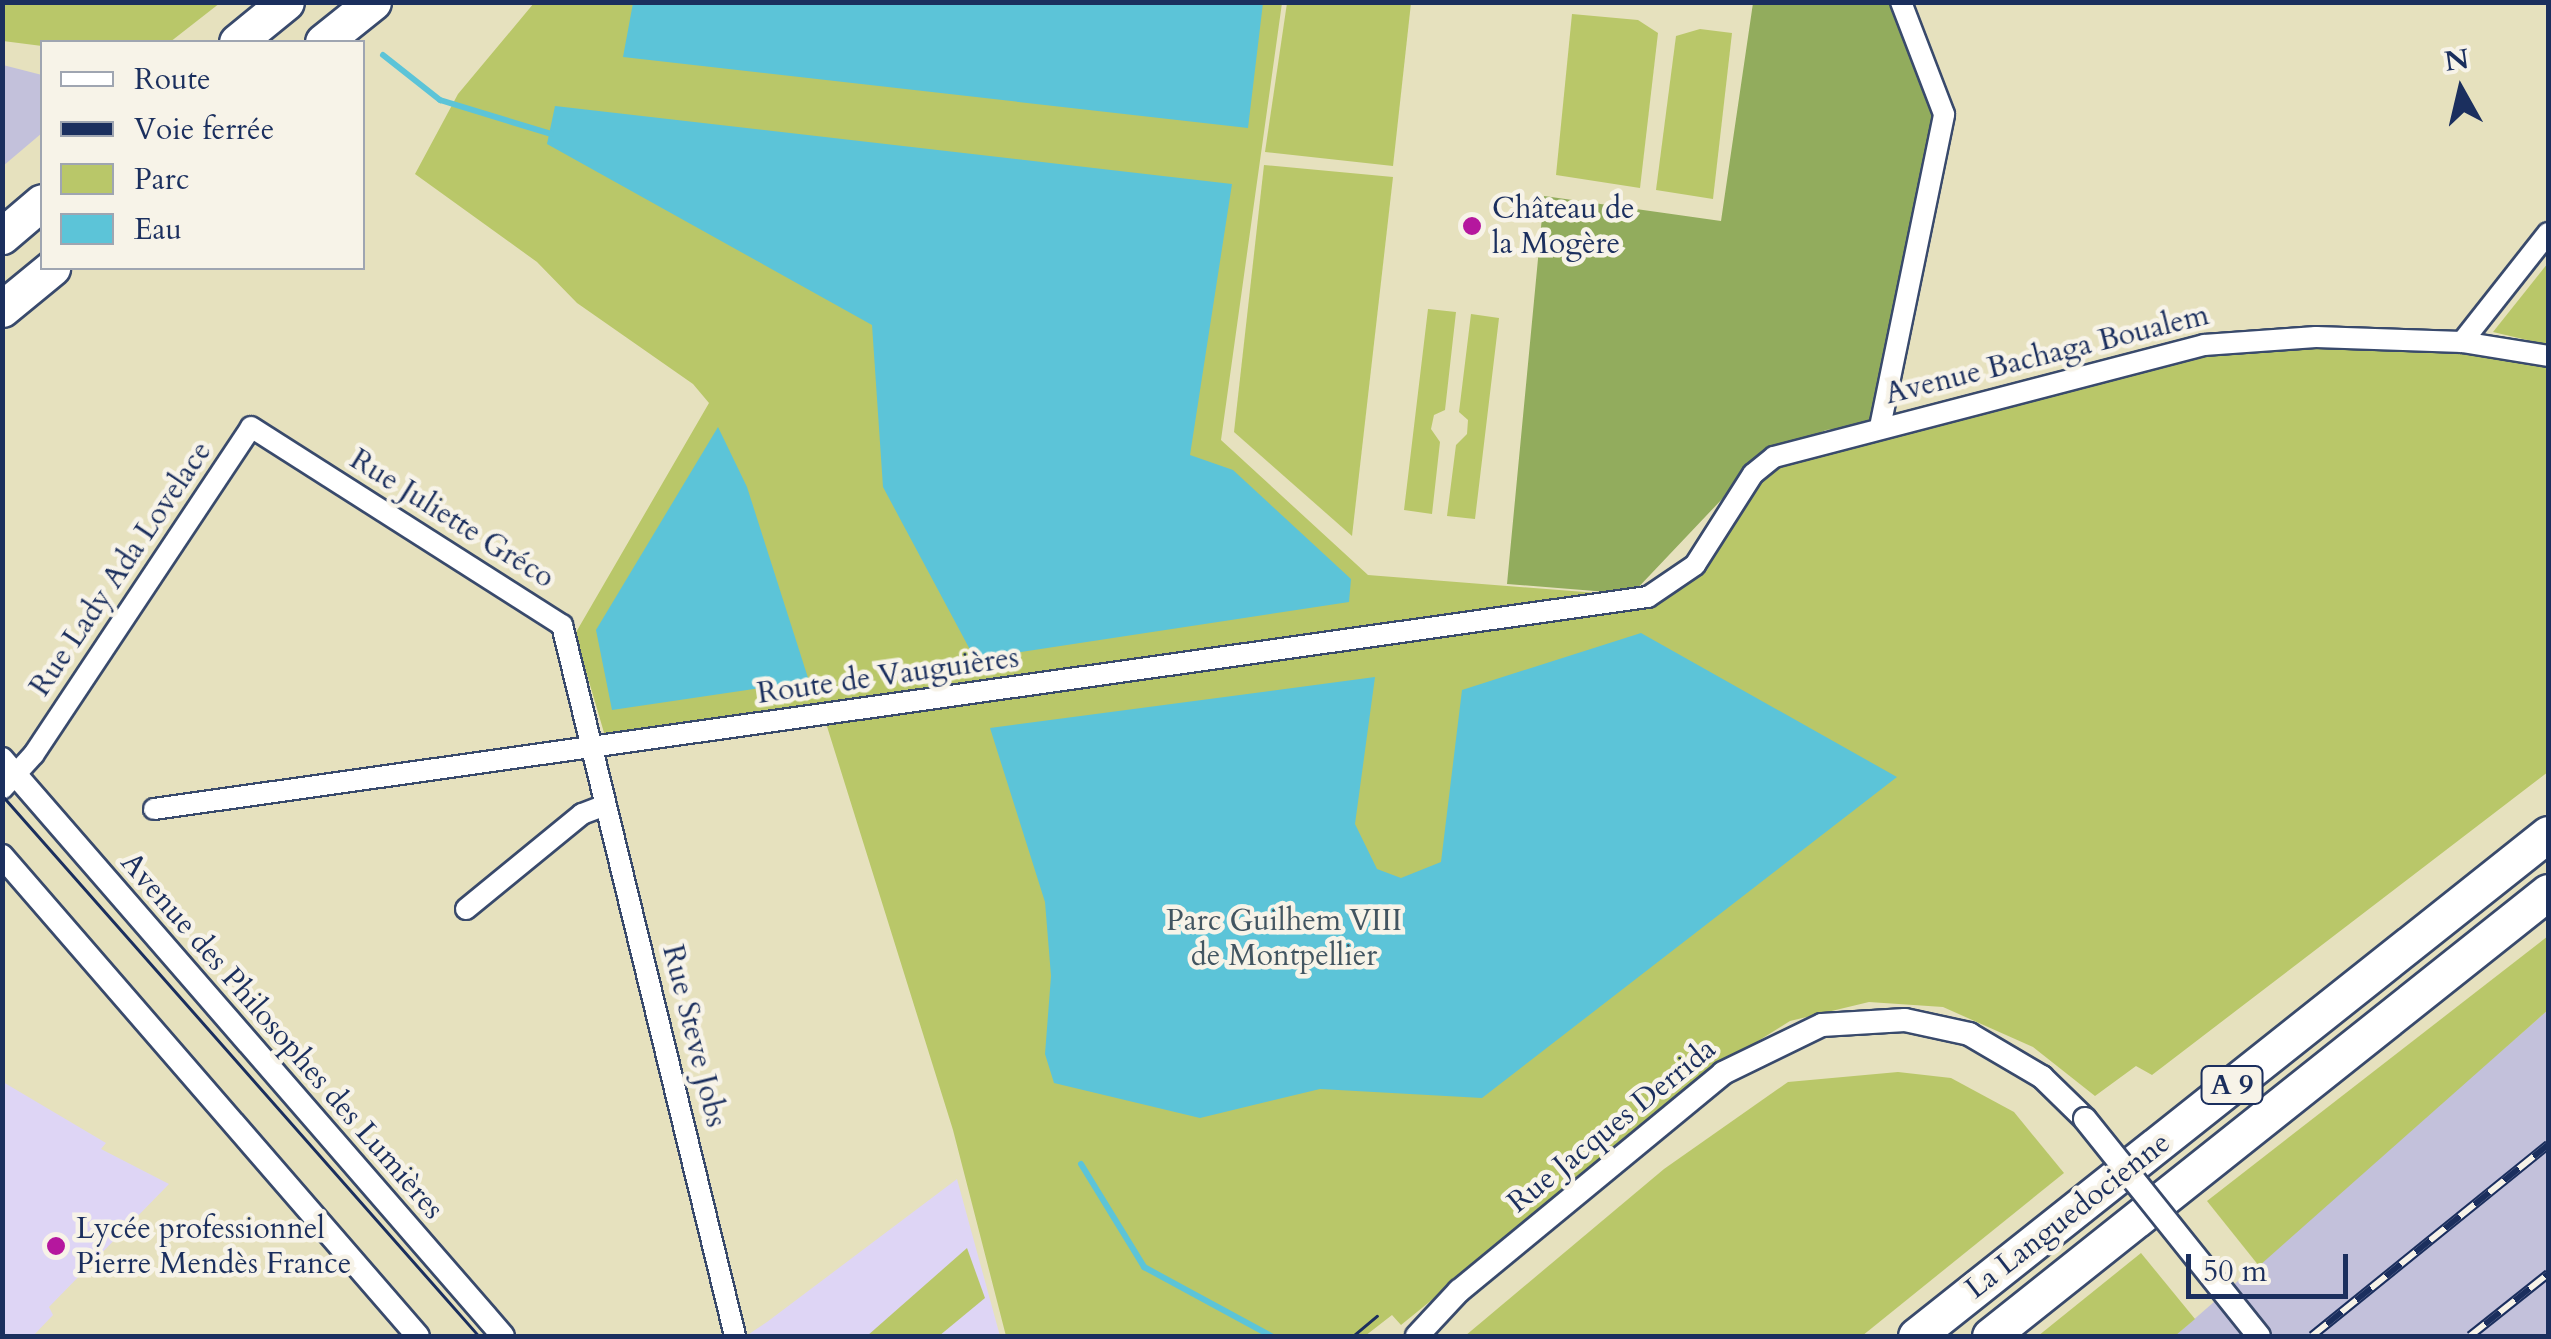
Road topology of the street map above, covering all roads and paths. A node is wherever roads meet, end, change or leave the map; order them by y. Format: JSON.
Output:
{"nodes":[{"id":1,"x":286,"y":2,"type":"edge"},
{"id":2,"x":373,"y":2,"type":"edge"},
{"id":3,"x":1901,"y":2,"type":"edge"},
{"id":4,"x":239,"y":40,"type":"edge"},
{"id":5,"x":326,"y":40,"type":"edge"},
{"id":6,"x":40,"y":204,"type":"edge"},
{"id":7,"x":2548,"y":233,"type":"edge"},
{"id":8,"x":2,"y":236,"type":"edge"},
{"id":9,"x":50,"y":270,"type":"edge"},
{"id":10,"x":2,"y":309,"type":"edge"},
{"id":11,"x":2462,"y":342,"type":"junction"},
{"id":12,"x":2548,"y":356,"type":"edge"},
{"id":13,"x":1880,"y":426,"type":"junction"},
{"id":14,"x":251,"y":427,"type":"joint"},
{"id":15,"x":1630,"y":600,"type":"joint"},
{"id":16,"x":593,"y":750,"type":"junction"},
{"id":17,"x":7,"y":774,"type":"edge"},
{"id":18,"x":605,"y":806,"type":"junction"},
{"id":19,"x":154,"y":808,"type":"dead end"},
{"id":20,"x":2548,"y":834,"type":"edge"},
{"id":21,"x":2,"y":856,"type":"edge"},
{"id":22,"x":2548,"y":892,"type":"edge"},
{"id":23,"x":466,"y":908,"type":"dead end"},
{"id":24,"x":418,"y":1336,"type":"edge"},
{"id":25,"x":503,"y":1336,"type":"edge"},
{"id":26,"x":735,"y":1336,"type":"edge"},
{"id":27,"x":1417,"y":1336,"type":"edge"},
{"id":28,"x":1916,"y":1336,"type":"edge"},
{"id":29,"x":1990,"y":1336,"type":"edge"},
{"id":30,"x":2259,"y":1336,"type":"edge"}],
"edges":[{"from":1,"to":4,"type":"highway"},
{"from":2,"to":5,"type":"highway"},
{"from":3,"to":13,"type":"street"},
{"from":6,"to":8,"type":"highway"},
{"from":7,"to":11,"type":"street"},
{"from":9,"to":10,"type":"highway"},
{"from":11,"to":12,"type":"street","name":"Avenue Bachaga Boualem"},
{"from":11,"to":13,"type":"street","name":"Avenue Bachaga Boualem"},
{"from":13,"to":15,"type":"street","name":"Avenue Bachaga Boualem"},
{"from":14,"to":16,"type":"street","name":"Rue Juliette Gréco"},
{"from":14,"to":17,"type":"street","name":"Rue Lady Ada Lovelace"},
{"from":15,"to":16,"type":"street","name":"Route de Vauguières"},
{"from":16,"to":18,"type":"street","name":"Rue Steve Jobs"},
{"from":16,"to":19,"type":"street","name":"Route de Vauguières"},
{"from":17,"to":25,"type":"street","name":"Avenue des Philosophes des Lumières"},
{"from":18,"to":23,"type":"street"},
{"from":18,"to":26,"type":"street","name":"Rue Steve Jobs"},
{"from":20,"to":28,"type":"highway","name":"La Languedocienne","number":"A 9"},
{"from":21,"to":24,"type":"street"},
{"from":22,"to":29,"type":"highway","name":"La Languedocienne","number":"A 9"},
{"from":27,"to":30,"type":"street","name":"Rue Jacques Derrida","bridge":true}]}
